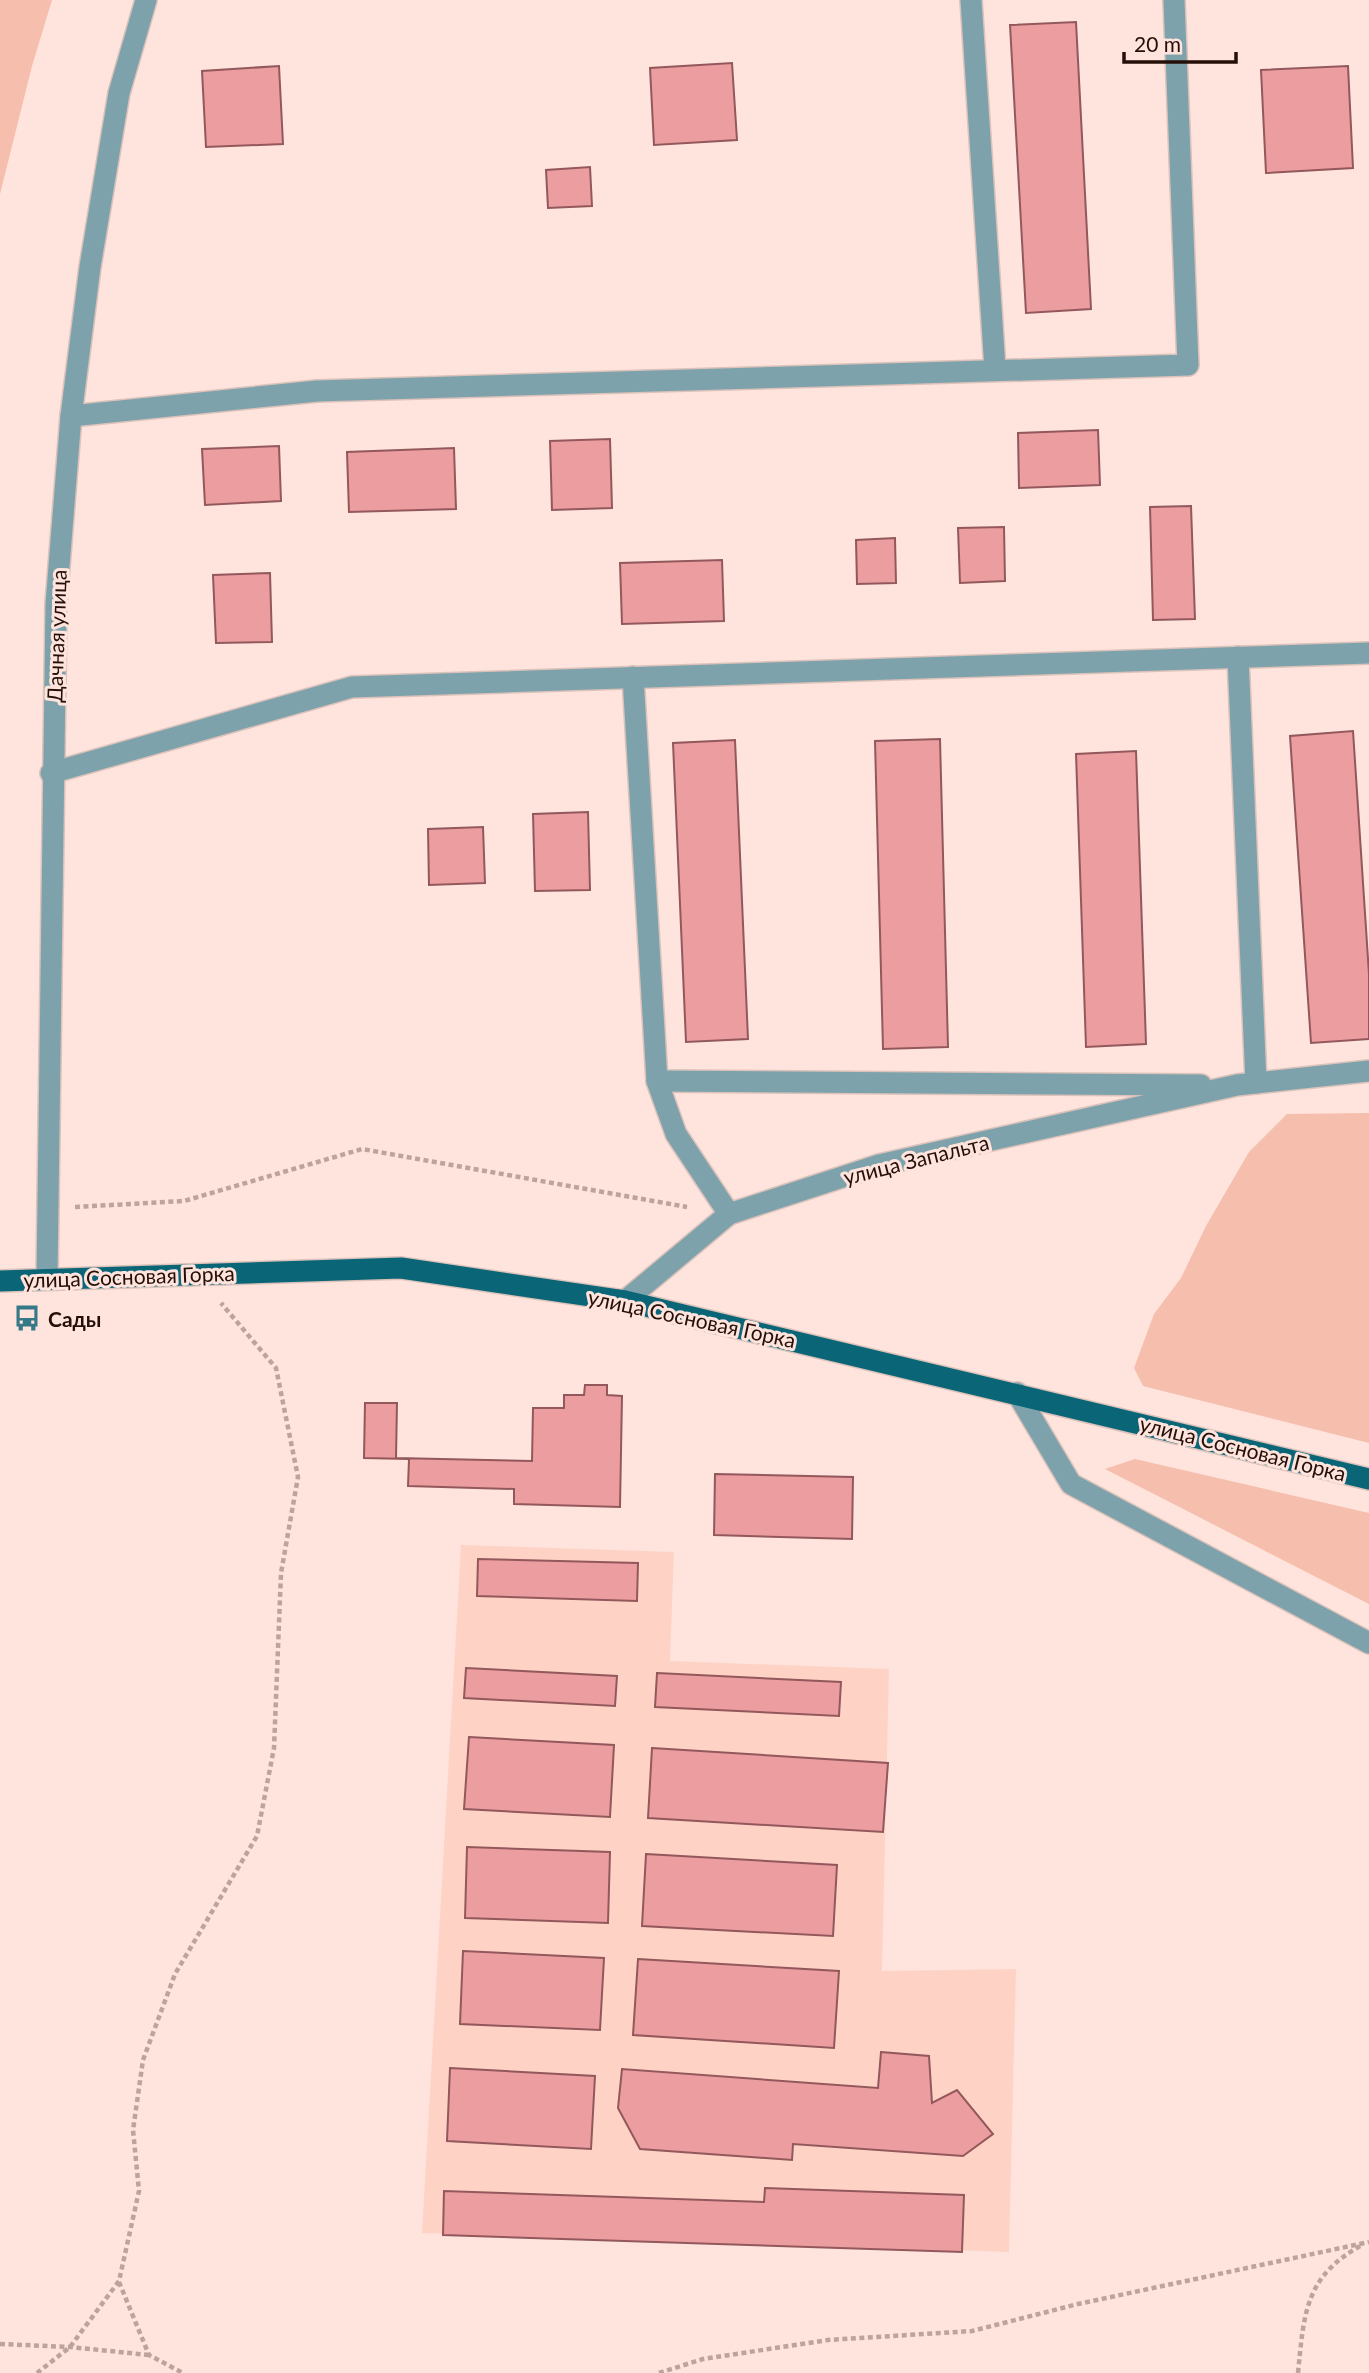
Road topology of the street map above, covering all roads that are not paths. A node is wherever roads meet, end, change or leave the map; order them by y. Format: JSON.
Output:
{"nodes":[{"id":1,"x":146,"y":0,"type":"edge"},
{"id":2,"x":971,"y":0,"type":"edge"},
{"id":3,"x":1174,"y":0,"type":"edge"},
{"id":4,"x":995,"y":369,"type":"junction"},
{"id":5,"x":71,"y":416,"type":"junction"},
{"id":6,"x":1369,"y":653,"type":"edge"},
{"id":7,"x":1238,"y":657,"type":"junction"},
{"id":8,"x":633,"y":677,"type":"junction"},
{"id":9,"x":51,"y":773,"type":"junction"},
{"id":10,"x":1369,"y":1071,"type":"edge"},
{"id":11,"x":657,"y":1081,"type":"junction"},
{"id":12,"x":1247,"y":1084,"type":"junction"},
{"id":13,"x":729,"y":1214,"type":"junction"},
{"id":14,"x":47,"y":1279,"type":"junction"},
{"id":15,"x":0,"y":1281,"type":"edge"},
{"id":16,"x":625,"y":1301,"type":"junction"},
{"id":17,"x":1017,"y":1393,"type":"junction"},
{"id":18,"x":1369,"y":1479,"type":"edge"},
{"id":19,"x":1369,"y":1643,"type":"edge"}],
"edges":[{"from":1,"to":5,"type":"street","name":"Дачная улица"},
{"from":2,"to":4,"type":"street"},
{"from":3,"to":4,"type":"street"},
{"from":4,"to":5,"type":"street"},
{"from":5,"to":9,"type":"street","name":"Дачная улица"},
{"from":6,"to":7,"type":"street"},
{"from":7,"to":8,"type":"street"},
{"from":7,"to":12,"type":"street"},
{"from":8,"to":9,"type":"street"},
{"from":8,"to":11,"type":"street"},
{"from":9,"to":14,"type":"street","name":"Дачная улица"},
{"from":10,"to":12,"type":"street","name":"улица Запальта"},
{"from":11,"to":12,"type":"street","name":"улица Запальта"},
{"from":11,"to":13,"type":"street"},
{"from":12,"to":13,"type":"street","name":"улица Запальта"},
{"from":13,"to":16,"type":"street","name":"улица Запальта"},
{"from":14,"to":15,"type":"main road","name":"улица Сосновая Горка"},
{"from":14,"to":16,"type":"main road","name":"улица Сосновая Горка"},
{"from":16,"to":17,"type":"main road","name":"улица Сосновая Горка"},
{"from":17,"to":18,"type":"main road","name":"улица Сосновая Горка"},
{"from":17,"to":19,"type":"street"}]}
